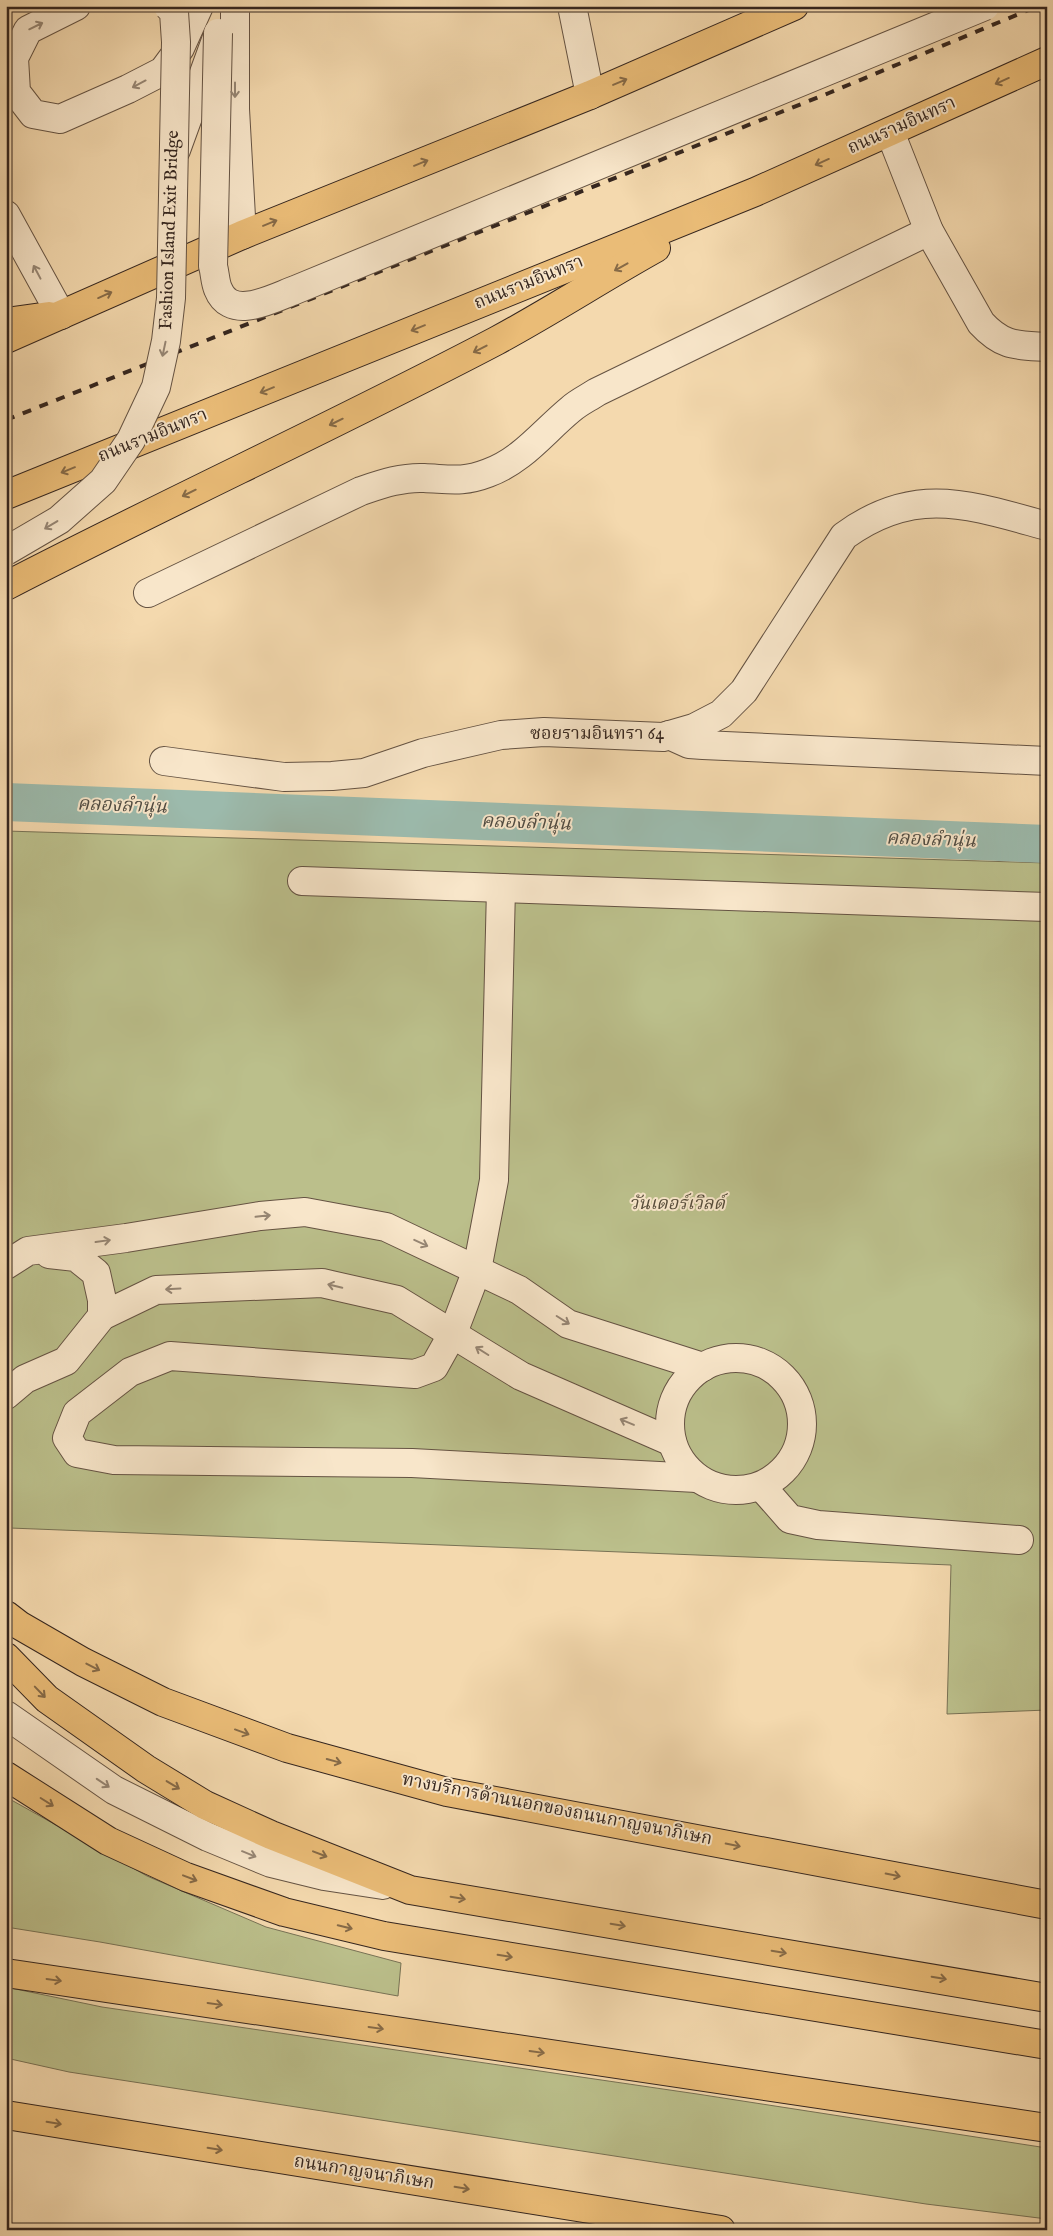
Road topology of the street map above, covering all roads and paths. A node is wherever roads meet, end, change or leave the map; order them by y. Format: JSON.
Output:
{"nodes":[{"id":1,"x":76,"y":6,"type":"edge"},
{"id":2,"x":168,"y":6,"type":"edge"},
{"id":3,"x":199,"y":6,"type":"edge"},
{"id":4,"x":219,"y":6,"type":"edge"},
{"id":5,"x":235,"y":6,"type":"edge"},
{"id":6,"x":572,"y":6,"type":"edge"},
{"id":7,"x":794,"y":6,"type":"edge"},
{"id":8,"x":984,"y":6,"type":"edge"},
{"id":9,"x":766,"y":12,"type":"edge"},
{"id":10,"x":218,"y":33,"type":"junction"},
{"id":11,"x":1047,"y":61,"type":"edge"},
{"id":12,"x":590,"y":95,"type":"junction"},
{"id":13,"x":890,"y":132,"type":"junction"},
{"id":14,"x":173,"y":158,"type":"junction"},
{"id":15,"x":755,"y":192,"type":"junction"},
{"id":16,"x":6,"y":214,"type":"edge"},
{"id":17,"x":929,"y":231,"type":"junction"},
{"id":18,"x":242,"y":235,"type":"junction"},
{"id":19,"x":60,"y":315,"type":"junction"},
{"id":20,"x":6,"y":322,"type":"edge"},
{"id":21,"x":6,"y":338,"type":"edge"},
{"id":22,"x":1047,"y":347,"type":"edge"},
{"id":23,"x":6,"y":496,"type":"edge"},
{"id":24,"x":1047,"y":526,"type":"edge"},
{"id":25,"x":6,"y":551,"type":"edge"},
{"id":26,"x":6,"y":586,"type":"edge"},
{"id":27,"x":148,"y":593,"type":"dead end"},
{"id":28,"x":669,"y":735,"type":"junction"},
{"id":29,"x":164,"y":760,"type":"dead end"},
{"id":30,"x":1047,"y":760,"type":"edge"},
{"id":31,"x":302,"y":881,"type":"dead end"},
{"id":32,"x":501,"y":888,"type":"junction"},
{"id":33,"x":1047,"y":907,"type":"edge"},
{"id":34,"x":17,"y":1258,"type":"edge"},
{"id":35,"x":477,"y":1270,"type":"junction"},
{"id":36,"x":102,"y":1316,"type":"junction"},
{"id":37,"x":452,"y":1333,"type":"junction"},
{"id":38,"x":703,"y":1367,"type":"junction"},
{"id":39,"x":6,"y":1395,"type":"edge"},
{"id":40,"x":672,"y":1442,"type":"junction"},
{"id":41,"x":697,"y":1478,"type":"junction"},
{"id":42,"x":761,"y":1486,"type":"junction"},
{"id":43,"x":1019,"y":1540,"type":"dead end"},
{"id":44,"x":6,"y":1615,"type":"edge"},
{"id":45,"x":6,"y":1657,"type":"edge"},
{"id":46,"x":6,"y":1715,"type":"edge"},
{"id":47,"x":6,"y":1776,"type":"edge"},
{"id":48,"x":410,"y":1890,"type":"junction"},
{"id":49,"x":1047,"y":1904,"type":"edge"},
{"id":50,"x":6,"y":1973,"type":"edge"},
{"id":51,"x":1047,"y":1998,"type":"edge"},
{"id":52,"x":1047,"y":2045,"type":"edge"},
{"id":53,"x":6,"y":2116,"type":"edge"},
{"id":54,"x":1047,"y":2128,"type":"edge"},
{"id":55,"x":721,"y":2230,"type":"edge"}],
"edges":[{"from":3,"to":1,"type":"street","one_way":true},
{"from":2,"to":14,"type":"street","name":"Fashion Island Exit Bridge","bridge":true},
{"from":4,"to":10,"type":"street"},
{"from":5,"to":18,"type":"street","one_way":true},
{"from":6,"to":12,"type":"street"},
{"from":7,"to":9,"type":"main road"},
{"from":8,"to":10,"type":"street","bridge":true},
{"from":12,"to":9,"type":"main road","one_way":true},
{"from":10,"to":14,"type":"street","bridge":true},
{"from":11,"to":13,"type":"main road","name":"ถนนรามอินทรา","one_way":true},
{"from":18,"to":12,"type":"main road","one_way":true},
{"from":13,"to":15,"type":"main road","name":"ถนนรามอินทรา","one_way":true},
{"from":13,"to":17,"type":"street"},
{"from":14,"to":25,"type":"street","name":"Fashion Island Exit Bridge","one_way":true,"bridge":true},
{"from":15,"to":23,"type":"main road","name":"ถนนรามอินทรา","one_way":true},
{"from":15,"to":26,"type":"main road","one_way":true},
{"from":19,"to":16,"type":"street","one_way":true},
{"from":17,"to":22,"type":"street"},
{"from":17,"to":27,"type":"street"},
{"from":19,"to":18,"type":"main road","one_way":true},
{"from":19,"to":20,"type":"main road"},
{"from":19,"to":21,"type":"main road"},
{"from":24,"to":28,"type":"street","name":"ซอยรามอินทรา 64"},
{"from":28,"to":29,"type":"street","name":"ซอยรามอินทรา 64"},
{"from":28,"to":30,"type":"street"},
{"from":31,"to":32,"type":"street"},
{"from":32,"to":33,"type":"street"},
{"from":32,"to":35,"type":"street"},
{"from":34,"to":35,"type":"street","one_way":true},
{"from":34,"to":36,"type":"street"},
{"from":35,"to":37,"type":"street"},
{"from":35,"to":38,"type":"street","one_way":true},
{"from":37,"to":36,"type":"street","one_way":true},
{"from":36,"to":39,"type":"street"},
{"from":40,"to":37,"type":"street","one_way":true},
{"from":37,"to":41,"type":"street"},
{"from":38,"to":40,"type":"street"},
{"from":38,"to":42,"type":"street"},
{"from":40,"to":41,"type":"street"},
{"from":41,"to":42,"type":"street"},
{"from":42,"to":43,"type":"street"},
{"from":44,"to":49,"type":"main road","name":"ทางบริการด้านนอกของถนนกาญจนาภิเษก","one_way":true},
{"from":45,"to":48,"type":"main road","one_way":true},
{"from":46,"to":48,"type":"street","one_way":true},
{"from":47,"to":52,"type":"main road","one_way":true},
{"from":48,"to":51,"type":"main road","one_way":true},
{"from":50,"to":54,"type":"main road","one_way":true},
{"from":53,"to":55,"type":"main road","name":"ถนนกาญจนาภิเษก","one_way":true}]}
